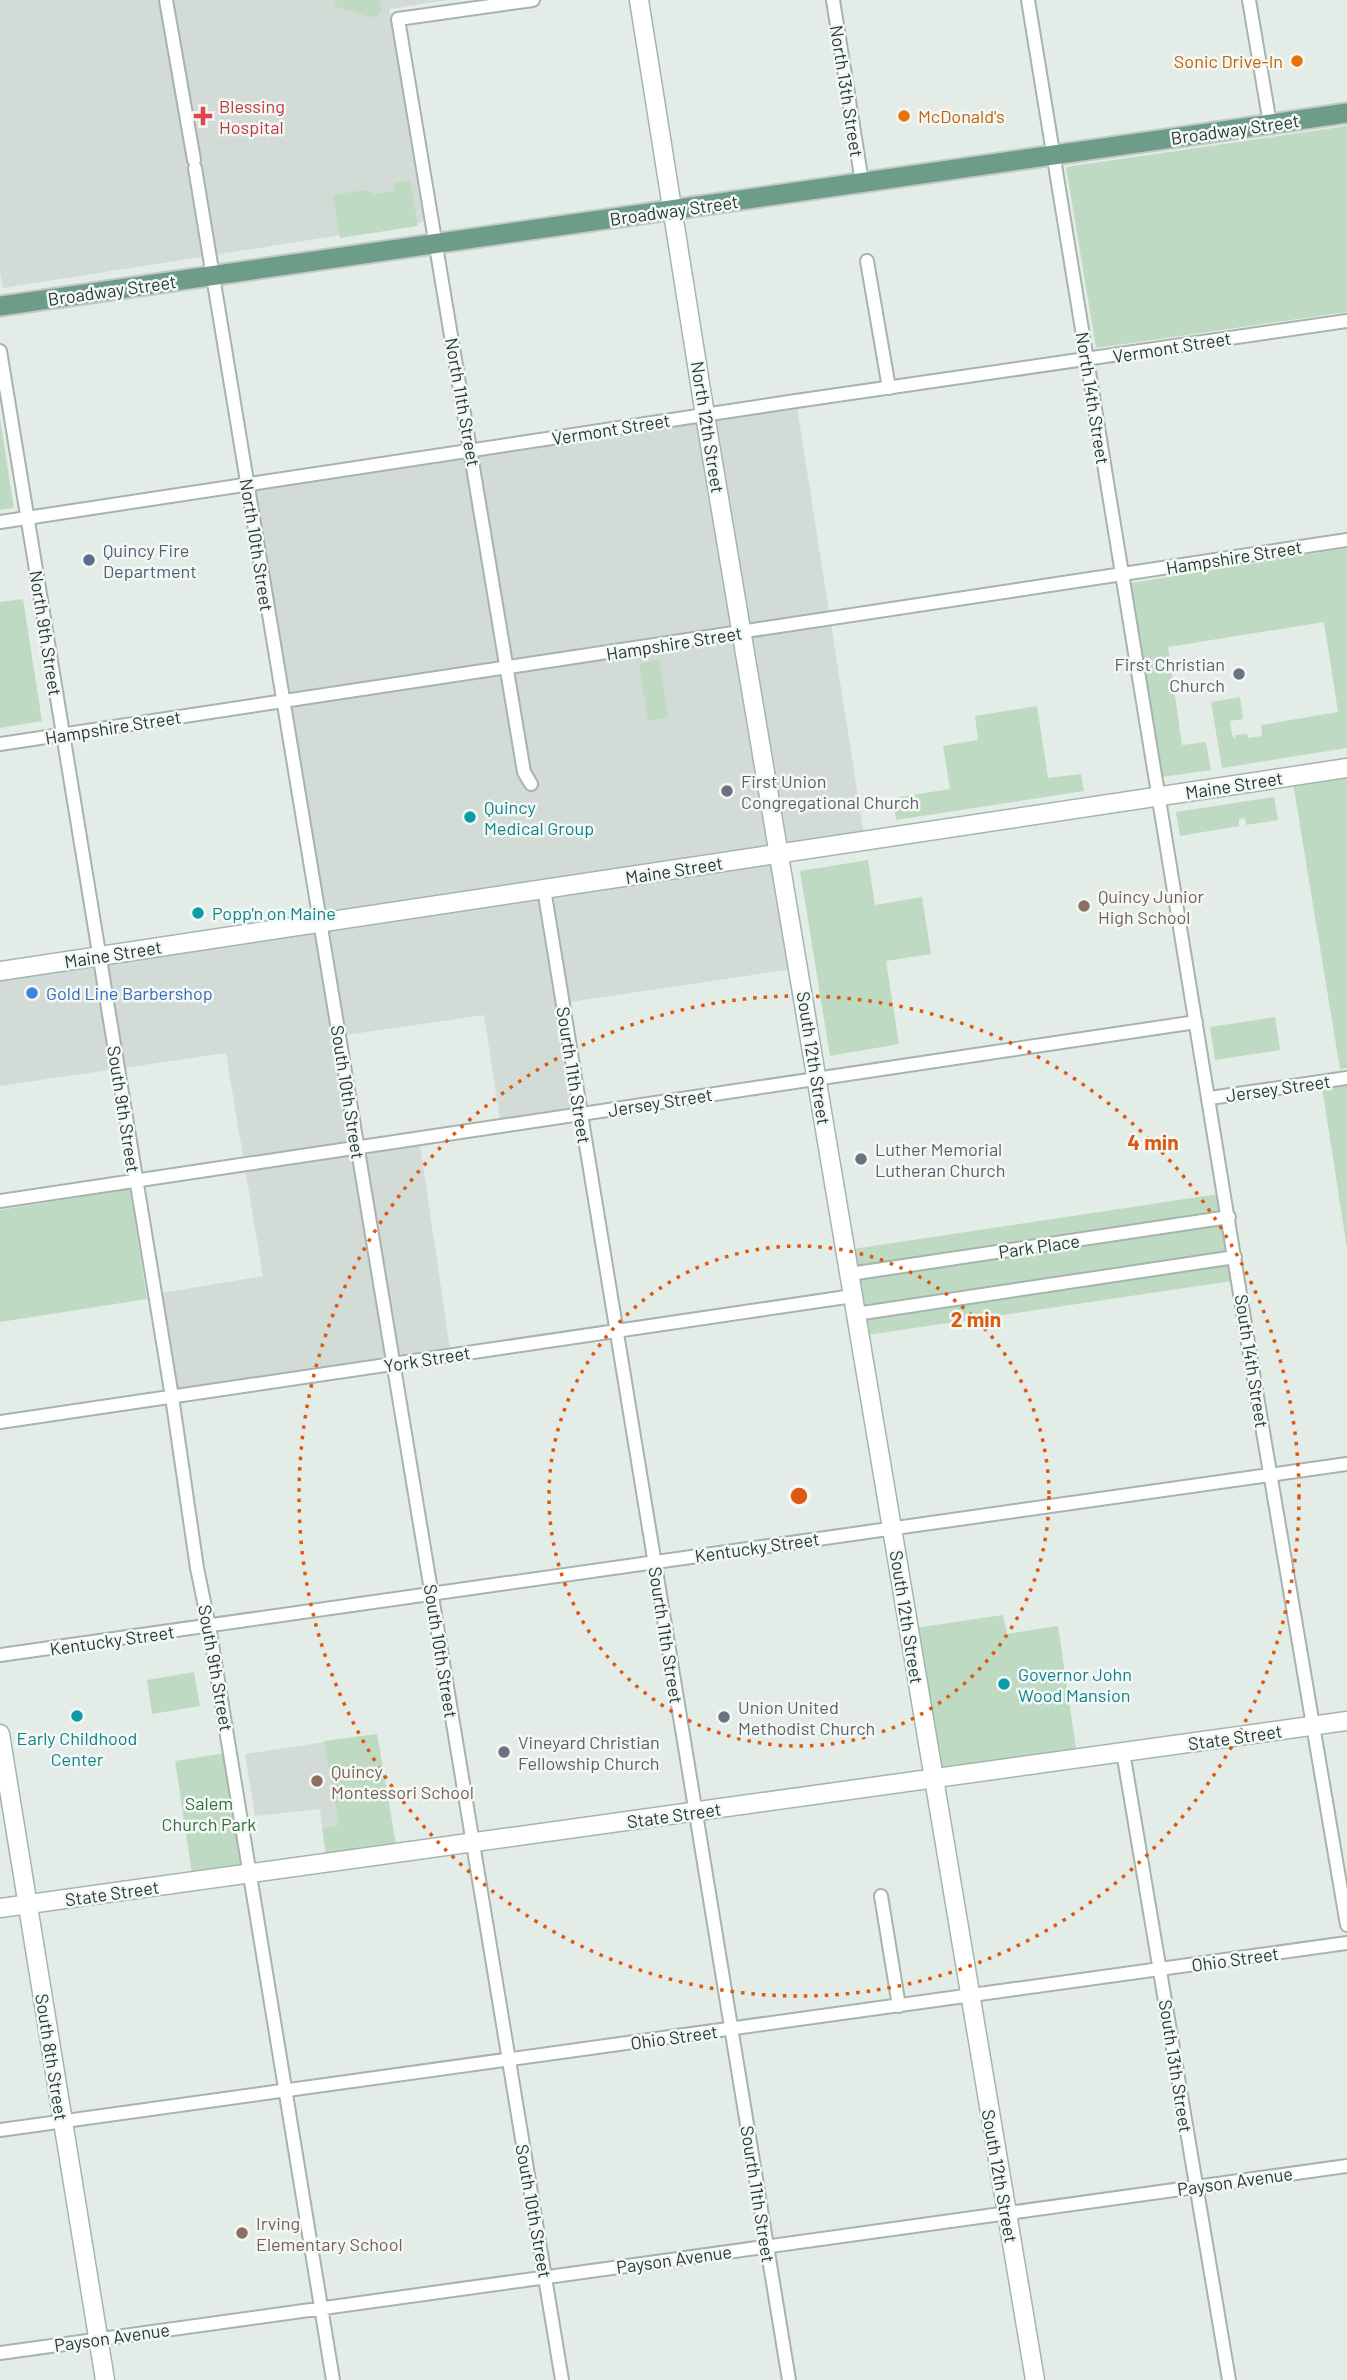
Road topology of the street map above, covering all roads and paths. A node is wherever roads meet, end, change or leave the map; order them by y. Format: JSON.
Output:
{"nodes":[{"id":1,"x":166,"y":0,"type":"edge"},
{"id":2,"x":533,"y":0,"type":"edge"},
{"id":3,"x":639,"y":0,"type":"edge"},
{"id":4,"x":833,"y":0,"type":"edge"},
{"id":5,"x":1028,"y":0,"type":"edge"},
{"id":6,"x":1249,"y":0,"type":"edge"},
{"id":7,"x":1347,"y":113,"type":"edge"},
{"id":8,"x":1270,"y":124,"type":"junction"},
{"id":9,"x":1053,"y":155,"type":"junction"},
{"id":10,"x":862,"y":182,"type":"junction"},
{"id":11,"x":672,"y":211,"type":"junction"},
{"id":12,"x":436,"y":243,"type":"junction"},
{"id":13,"x":867,"y":261,"type":"dead end"},
{"id":14,"x":213,"y":275,"type":"junction"},
{"id":15,"x":0,"y":306,"type":"edge"},
{"id":16,"x":1347,"y":321,"type":"edge"},
{"id":17,"x":0,"y":351,"type":"edge"},
{"id":18,"x":1087,"y":360,"type":"junction"},
{"id":19,"x":888,"y":388,"type":"junction"},
{"id":20,"x":705,"y":415,"type":"junction"},
{"id":21,"x":471,"y":451,"type":"junction"},
{"id":22,"x":247,"y":484,"type":"junction"},
{"id":23,"x":28,"y":517,"type":"junction"},
{"id":24,"x":0,"y":522,"type":"edge"},
{"id":25,"x":1347,"y":540,"type":"edge"},
{"id":26,"x":1122,"y":575,"type":"junction"},
{"id":27,"x":742,"y":632,"type":"junction"},
{"id":28,"x":507,"y":668,"type":"junction"},
{"id":29,"x":283,"y":701,"type":"junction"},
{"id":30,"x":62,"y":734,"type":"junction"},
{"id":31,"x":0,"y":744,"type":"edge"},
{"id":32,"x":1347,"y":768,"type":"edge"},
{"id":33,"x":531,"y":784,"type":"dead end"},
{"id":34,"x":1159,"y":796,"type":"junction"},
{"id":35,"x":780,"y":854,"type":"junction"},
{"id":36,"x":544,"y":889,"type":"junction"},
{"id":37,"x":320,"y":923,"type":"junction"},
{"id":38,"x":99,"y":956,"type":"junction"},
{"id":39,"x":0,"y":971,"type":"edge"},
{"id":40,"x":1196,"y":1022,"type":"junction"},
{"id":41,"x":1347,"y":1078,"type":"edge"},
{"id":42,"x":817,"y":1079,"type":"junction"},
{"id":43,"x":1210,"y":1098,"type":"junction"},
{"id":44,"x":581,"y":1114,"type":"junction"},
{"id":45,"x":357,"y":1148,"type":"junction"},
{"id":46,"x":135,"y":1181,"type":"junction"},
{"id":47,"x":0,"y":1201,"type":"edge"},
{"id":48,"x":1229,"y":1217,"type":"junction"},
{"id":49,"x":1235,"y":1257,"type":"junction"},
{"id":50,"x":850,"y":1274,"type":"junction"},
{"id":51,"x":855,"y":1305,"type":"junction"},
{"id":52,"x":616,"y":1331,"type":"junction"},
{"id":53,"x":393,"y":1364,"type":"junction"},
{"id":54,"x":172,"y":1397,"type":"junction"},
{"id":55,"x":0,"y":1422,"type":"edge"},
{"id":56,"x":1347,"y":1464,"type":"edge"},
{"id":57,"x":1271,"y":1475,"type":"junction"},
{"id":58,"x":893,"y":1529,"type":"junction"},
{"id":59,"x":654,"y":1561,"type":"junction"},
{"id":60,"x":431,"y":1593,"type":"junction"},
{"id":61,"x":209,"y":1626,"type":"junction"},
{"id":62,"x":0,"y":1655,"type":"edge"},
{"id":63,"x":1347,"y":1721,"type":"edge"},
{"id":64,"x":1314,"y":1726,"type":"junction"},
{"id":65,"x":0,"y":1734,"type":"edge"},
{"id":66,"x":1124,"y":1752,"type":"junction"},
{"id":67,"x":934,"y":1779,"type":"junction"},
{"id":68,"x":695,"y":1812,"type":"junction"},
{"id":69,"x":472,"y":1843,"type":"junction"},
{"id":70,"x":250,"y":1874,"type":"junction"},
{"id":71,"x":881,"y":1896,"type":"dead end"},
{"id":72,"x":27,"y":1905,"type":"junction"},
{"id":73,"x":0,"y":1908,"type":"edge"},
{"id":74,"x":1347,"y":1925,"type":"edge"},
{"id":75,"x":1347,"y":1943,"type":"edge"},
{"id":76,"x":1160,"y":1969,"type":"junction"},
{"id":77,"x":970,"y":1996,"type":"junction"},
{"id":78,"x":899,"y":2006,"type":"junction"},
{"id":79,"x":730,"y":2029,"type":"junction"},
{"id":80,"x":508,"y":2060,"type":"junction"},
{"id":81,"x":286,"y":2091,"type":"junction"},
{"id":82,"x":63,"y":2122,"type":"junction"},
{"id":83,"x":0,"y":2130,"type":"edge"},
{"id":84,"x":1347,"y":2166,"type":"edge"},
{"id":85,"x":1196,"y":2187,"type":"junction"},
{"id":86,"x":1007,"y":2213,"type":"junction"},
{"id":87,"x":766,"y":2246,"type":"junction"},
{"id":88,"x":545,"y":2277,"type":"junction"},
{"id":89,"x":321,"y":2308,"type":"junction"},
{"id":90,"x":99,"y":2339,"type":"junction"},
{"id":91,"x":0,"y":2353,"type":"edge"},
{"id":92,"x":105,"y":2380,"type":"edge"},
{"id":93,"x":333,"y":2380,"type":"edge"},
{"id":94,"x":562,"y":2380,"type":"edge"},
{"id":95,"x":789,"y":2380,"type":"edge"},
{"id":96,"x":1035,"y":2380,"type":"edge"},
{"id":97,"x":1229,"y":2380,"type":"edge"}],
"edges":[{"from":1,"to":14,"type":"street","name":"North 10th Street"},
{"from":2,"to":12,"type":"street","name":"North 11th Street"},
{"from":3,"to":11,"type":"street","name":"North 12th Street"},
{"from":4,"to":10,"type":"street","name":"North 13th Street"},
{"from":5,"to":9,"type":"street","name":"North 14th Street"},
{"from":6,"to":8,"type":"street"},
{"from":7,"to":8,"type":"main road","name":"Broadway Street"},
{"from":8,"to":9,"type":"main road","name":"Broadway Street"},
{"from":9,"to":10,"type":"main road","name":"Broadway Street"},
{"from":9,"to":18,"type":"street","name":"North 14th Street"},
{"from":10,"to":11,"type":"main road","name":"Broadway Street"},
{"from":11,"to":12,"type":"main road","name":"Broadway Street"},
{"from":11,"to":20,"type":"street","name":"North 12th Street"},
{"from":12,"to":14,"type":"main road","name":"Broadway Street"},
{"from":12,"to":21,"type":"street","name":"North 11th Street"},
{"from":13,"to":19,"type":"street"},
{"from":14,"to":15,"type":"main road","name":"Broadway Street"},
{"from":14,"to":22,"type":"street","name":"North 10th Street"},
{"from":16,"to":18,"type":"street","name":"Vermont Street"},
{"from":17,"to":23,"type":"street","name":"North 9th Street"},
{"from":18,"to":19,"type":"street","name":"Vermont Street"},
{"from":18,"to":26,"type":"street","name":"North 14th Street"},
{"from":19,"to":20,"type":"street","name":"Vermont Street"},
{"from":20,"to":21,"type":"street","name":"Vermont Street"},
{"from":20,"to":27,"type":"street","name":"North 12th Street"},
{"from":21,"to":22,"type":"street","name":"Vermont Street"},
{"from":21,"to":28,"type":"street","name":"North 11th Street"},
{"from":22,"to":23,"type":"street","name":"Vermont Street"},
{"from":22,"to":29,"type":"street","name":"North 10th Street"},
{"from":23,"to":24,"type":"street","name":"Vermont Street"},
{"from":23,"to":30,"type":"street","name":"North 9th Street"},
{"from":25,"to":26,"type":"street","name":"Hampshire Street"},
{"from":26,"to":27,"type":"street","name":"Hampshire Street"},
{"from":26,"to":34,"type":"street","name":"North 14th Street"},
{"from":27,"to":28,"type":"street","name":"Hampshire Street"},
{"from":27,"to":35,"type":"street","name":"North 12th Street"},
{"from":28,"to":29,"type":"street","name":"Hampshire Street"},
{"from":28,"to":33,"type":"street","name":"North 11th Street"},
{"from":29,"to":30,"type":"street","name":"Hampshire Street"},
{"from":29,"to":37,"type":"street","name":"North 10th Street"},
{"from":30,"to":31,"type":"street","name":"Hampshire Street"},
{"from":30,"to":38,"type":"street","name":"North 9th Street"},
{"from":32,"to":34,"type":"street","name":"Maine Street"},
{"from":34,"to":35,"type":"street","name":"Maine Street"},
{"from":34,"to":40,"type":"street","name":"South 14th Street"},
{"from":35,"to":36,"type":"street","name":"Maine Street"},
{"from":35,"to":42,"type":"street","name":"South 12th Street"},
{"from":36,"to":37,"type":"street","name":"Maine Street"},
{"from":36,"to":44,"type":"street","name":"Sourth 11th Street"},
{"from":37,"to":38,"type":"street","name":"Maine Street"},
{"from":37,"to":45,"type":"street","name":"South 10th Street"},
{"from":38,"to":39,"type":"street","name":"Maine Street"},
{"from":38,"to":46,"type":"street","name":"South 9th Street"},
{"from":40,"to":42,"type":"street","name":"Jersey Street"},
{"from":40,"to":43,"type":"street","name":"South 14th Street"},
{"from":41,"to":43,"type":"street","name":"Jersey Street"},
{"from":42,"to":44,"type":"street","name":"Jersey Street"},
{"from":42,"to":50,"type":"street","name":"South 12th Street"},
{"from":43,"to":48,"type":"street","name":"South 14th Street"},
{"from":44,"to":45,"type":"street","name":"Jersey Street"},
{"from":44,"to":52,"type":"street","name":"Sourth 11th Street"},
{"from":45,"to":46,"type":"street","name":"Jersey Street"},
{"from":45,"to":53,"type":"street","name":"South 10th Street"},
{"from":46,"to":47,"type":"street","name":"Jersey Street"},
{"from":46,"to":54,"type":"street","name":"South 9th Street"},
{"from":48,"to":49,"type":"street","name":"South 14th Street"},
{"from":48,"to":50,"type":"street","name":"Park Place"},
{"from":49,"to":51,"type":"street"},
{"from":49,"to":57,"type":"street","name":"South 14th Street"},
{"from":50,"to":51,"type":"street","name":"South 12th Street"},
{"from":51,"to":52,"type":"street","name":"York Street"},
{"from":51,"to":58,"type":"street","name":"South 12th Street"},
{"from":52,"to":53,"type":"street","name":"York Street"},
{"from":52,"to":59,"type":"street","name":"Sourth 11th Street"},
{"from":53,"to":54,"type":"street","name":"York Street"},
{"from":53,"to":60,"type":"street","name":"South 10th Street"},
{"from":54,"to":55,"type":"street","name":"York Street"},
{"from":54,"to":61,"type":"street","name":"South 9th Street"},
{"from":56,"to":57,"type":"street","name":"Kentucky Street"},
{"from":57,"to":58,"type":"street","name":"Kentucky Street"},
{"from":57,"to":64,"type":"street","name":"South 14th Street"},
{"from":58,"to":59,"type":"street","name":"Kentucky Street"},
{"from":58,"to":67,"type":"street","name":"South 12th Street"},
{"from":59,"to":60,"type":"street","name":"Kentucky Street"},
{"from":59,"to":68,"type":"street","name":"Sourth 11th Street"},
{"from":60,"to":61,"type":"street","name":"Kentucky Street"},
{"from":60,"to":69,"type":"street","name":"South 10th Street"},
{"from":61,"to":62,"type":"street","name":"Kentucky Street"},
{"from":61,"to":70,"type":"street","name":"South 9th Street"},
{"from":63,"to":64,"type":"street","name":"State Street"},
{"from":64,"to":66,"type":"street","name":"State Street"},
{"from":64,"to":74,"type":"street","name":"South 14th Street"},
{"from":65,"to":72,"type":"street","name":"South 8th Street"},
{"from":66,"to":67,"type":"street","name":"State Street"},
{"from":66,"to":76,"type":"street","name":"South 13th Street"},
{"from":67,"to":68,"type":"street","name":"State Street"},
{"from":67,"to":77,"type":"street","name":"South 12th Street"},
{"from":68,"to":69,"type":"street","name":"State Street"},
{"from":68,"to":79,"type":"street","name":"Sourth 11th Street"},
{"from":69,"to":70,"type":"street","name":"State Street"},
{"from":69,"to":80,"type":"street","name":"South 10th Street"},
{"from":70,"to":72,"type":"street","name":"State Street"},
{"from":70,"to":81,"type":"street","name":"South 9th Street"},
{"from":71,"to":78,"type":"street"},
{"from":72,"to":73,"type":"street","name":"State Street"},
{"from":72,"to":82,"type":"street","name":"South 8th Street"},
{"from":75,"to":76,"type":"street","name":"Ohio Street"},
{"from":76,"to":77,"type":"street","name":"Ohio Street"},
{"from":76,"to":85,"type":"street","name":"South 13th Street"},
{"from":77,"to":78,"type":"street","name":"Ohio Street"},
{"from":77,"to":86,"type":"street","name":"South 12th Street"},
{"from":78,"to":79,"type":"street","name":"Ohio Street"},
{"from":79,"to":80,"type":"street","name":"Ohio Street"},
{"from":79,"to":87,"type":"street","name":"Sourth 11th Street"},
{"from":80,"to":81,"type":"street","name":"Ohio Street"},
{"from":80,"to":88,"type":"street","name":"South 10th Street"},
{"from":81,"to":82,"type":"street","name":"Ohio Street"},
{"from":81,"to":89,"type":"street","name":"South 9th Street"},
{"from":82,"to":83,"type":"street","name":"Ohio Street"},
{"from":82,"to":90,"type":"street","name":"South 8th Street"},
{"from":84,"to":85,"type":"street","name":"Payson Avenue"},
{"from":85,"to":86,"type":"street","name":"Payson Avenue"},
{"from":85,"to":97,"type":"street","name":"South 13th Street"},
{"from":86,"to":87,"type":"street","name":"Payson Avenue"},
{"from":86,"to":96,"type":"street","name":"South 12th Street"},
{"from":87,"to":88,"type":"street","name":"Payson Avenue"},
{"from":87,"to":95,"type":"street","name":"Sourth 11th Street"},
{"from":88,"to":89,"type":"street","name":"Payson Avenue"},
{"from":88,"to":94,"type":"street","name":"South 10th Street"},
{"from":89,"to":90,"type":"street","name":"Payson Avenue"},
{"from":89,"to":93,"type":"street","name":"South 9th Street"},
{"from":90,"to":91,"type":"street","name":"Payson Avenue"},
{"from":90,"to":92,"type":"street","name":"South 8th Street"}]}
